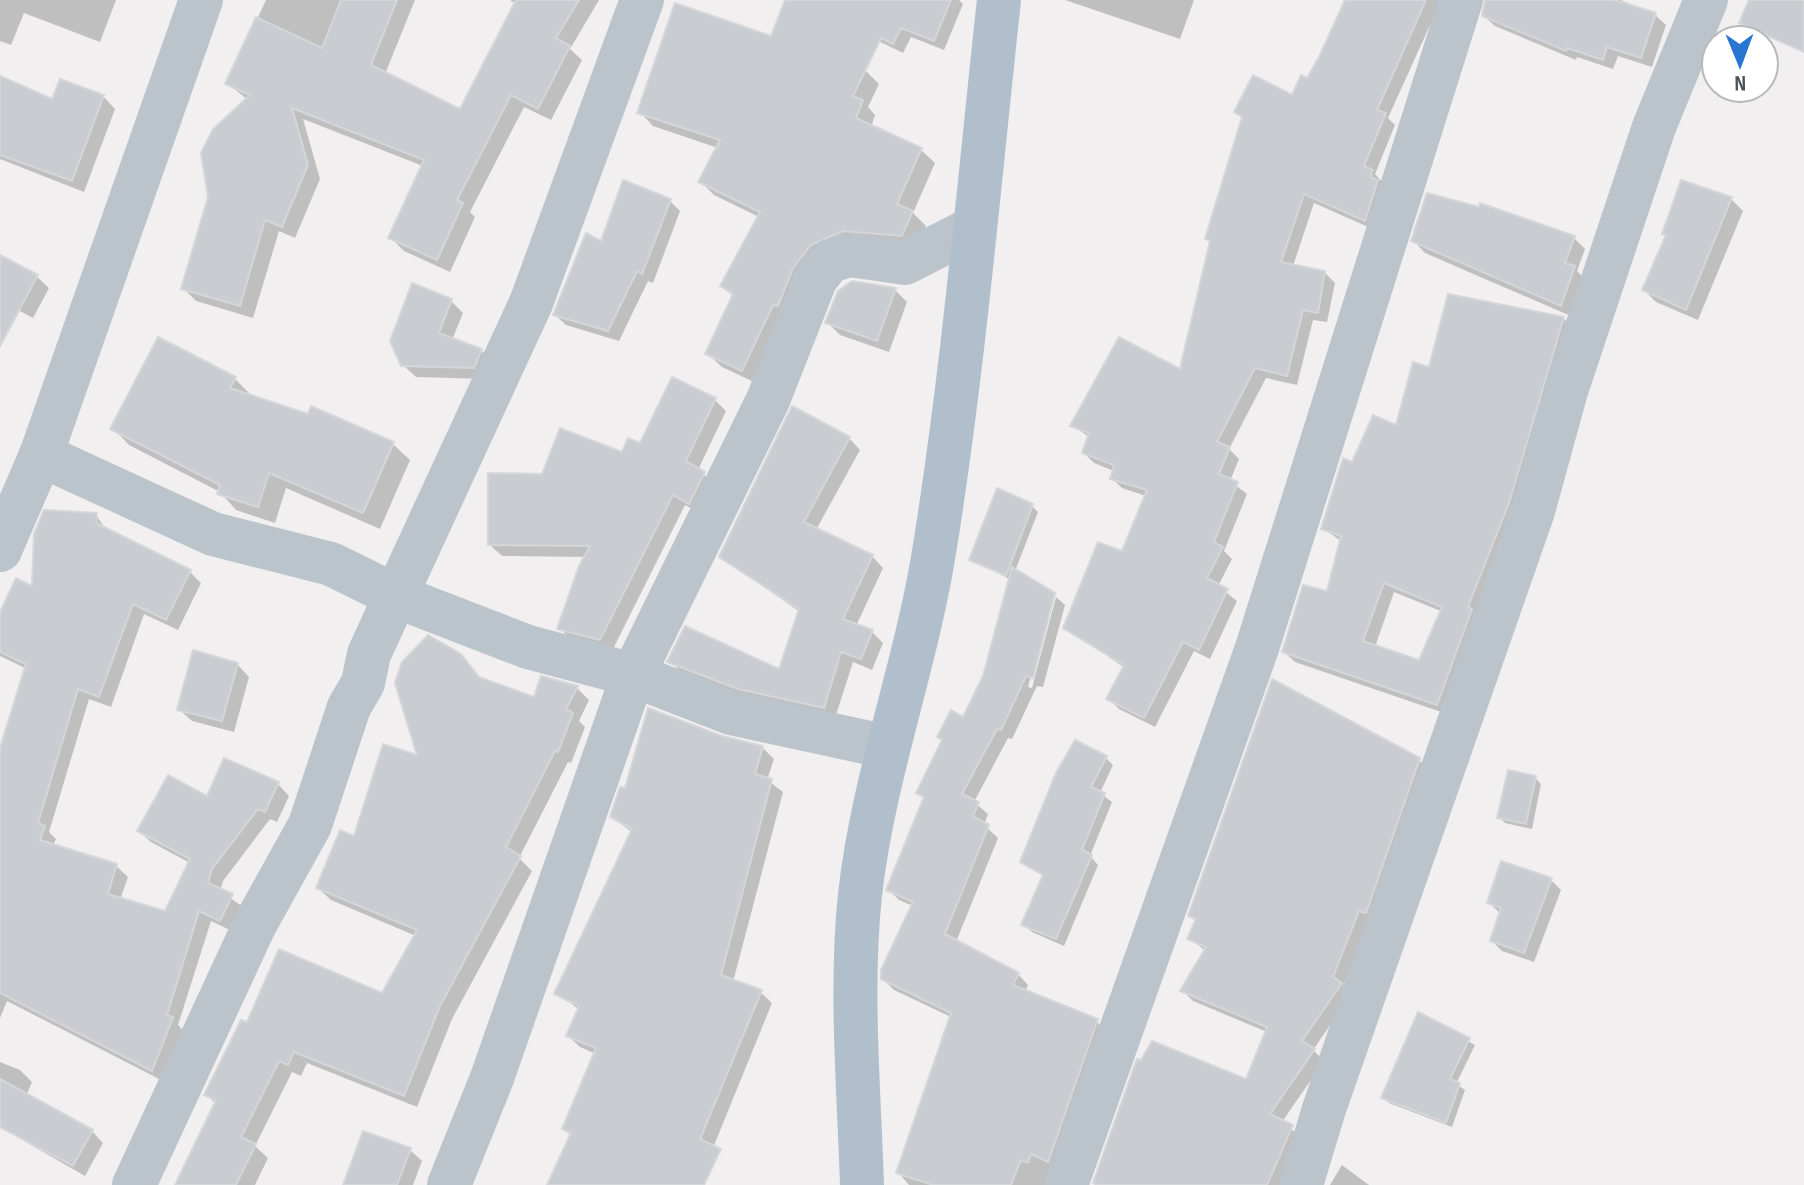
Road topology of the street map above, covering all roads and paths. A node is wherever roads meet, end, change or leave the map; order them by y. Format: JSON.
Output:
{"nodes":[{"id":1,"x":201,"y":0,"type":"edge"},
{"id":2,"x":642,"y":0,"type":"edge"},
{"id":3,"x":999,"y":0,"type":"edge"},
{"id":4,"x":1461,"y":0,"type":"edge"},
{"id":5,"x":1706,"y":0,"type":"edge"},
{"id":6,"x":975,"y":227,"type":"junction"},
{"id":7,"x":41,"y":455,"type":"junction"},
{"id":8,"x":0,"y":550,"type":"edge"},
{"id":9,"x":396,"y":596,"type":"junction"},
{"id":10,"x":633,"y":675,"type":"junction"},
{"id":11,"x":888,"y":747,"type":"junction"},
{"id":12,"x":134,"y":1185,"type":"edge"},
{"id":13,"x":449,"y":1185,"type":"edge"},
{"id":14,"x":862,"y":1185,"type":"edge"},
{"id":15,"x":1066,"y":1185,"type":"edge"},
{"id":16,"x":1301,"y":1185,"type":"edge"}],
"edges":[{"from":1,"to":7,"type":"street"},
{"from":2,"to":9,"type":"street"},
{"from":3,"to":6,"type":"main road"},
{"from":4,"to":15,"type":"street"},
{"from":5,"to":16,"type":"street"},
{"from":6,"to":10,"type":"street"},
{"from":6,"to":11,"type":"main road"},
{"from":7,"to":8,"type":"street"},
{"from":7,"to":9,"type":"street"},
{"from":9,"to":10,"type":"street"},
{"from":9,"to":12,"type":"street"},
{"from":10,"to":11,"type":"street"},
{"from":10,"to":13,"type":"street"},
{"from":11,"to":14,"type":"main road"}]}
